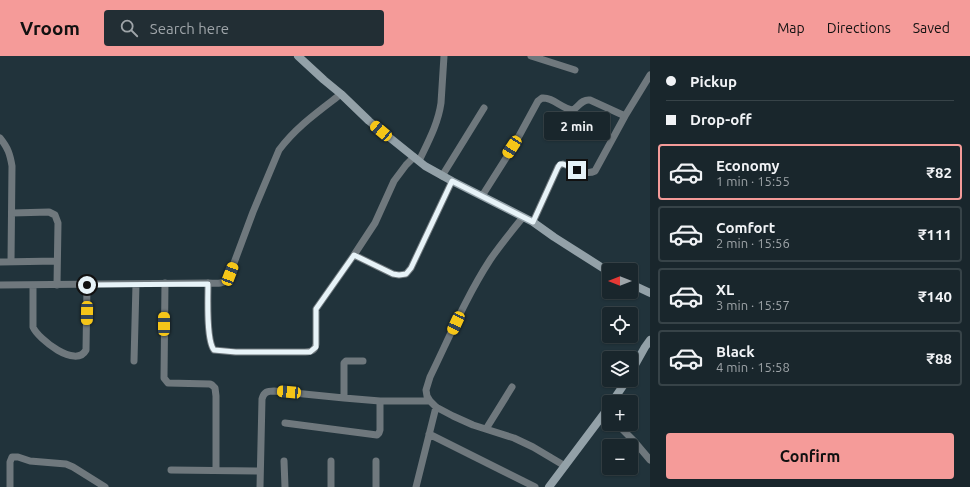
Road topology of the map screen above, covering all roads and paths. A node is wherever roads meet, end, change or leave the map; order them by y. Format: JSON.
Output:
{"nodes":[{"id":1,"x":298,"y":56,"type":"edge"},
{"id":2,"x":444,"y":56,"type":"edge"},
{"id":3,"x":531,"y":56,"type":"edge"},
{"id":4,"x":575,"y":70,"type":"dead end"},
{"id":5,"x":650,"y":75,"type":"edge"},
{"id":6,"x":341,"y":94,"type":"junction"},
{"id":7,"x":484,"y":108,"type":"dead end"},
{"id":8,"x":625,"y":116,"type":"junction"},
{"id":9,"x":0,"y":138,"type":"edge"},
{"id":10,"x":417,"y":159,"type":"junction"},
{"id":11,"x":442,"y":176,"type":"junction"},
{"id":12,"x":452,"y":181,"type":"junction"},
{"id":13,"x":482,"y":196,"type":"junction"},
{"id":14,"x":12,"y":213,"type":"junction"},
{"id":15,"x":523,"y":216,"type":"junction"},
{"id":16,"x":533,"y":222,"type":"junction"},
{"id":17,"x":354,"y":255,"type":"junction"},
{"id":18,"x":57,"y":261,"type":"junction"},
{"id":19,"x":0,"y":262,"type":"edge"},
{"id":20,"x":11,"y":262,"type":"junction"},
{"id":21,"x":602,"y":268,"type":"edge"},
{"id":22,"x":136,"y":284,"type":"junction"},
{"id":23,"x":165,"y":284,"type":"junction"},
{"id":24,"x":208,"y":284,"type":"junction"},
{"id":25,"x":0,"y":285,"type":"edge"},
{"id":26,"x":33,"y":285,"type":"junction"},
{"id":27,"x":57,"y":285,"type":"junction"},
{"id":28,"x":87,"y":285,"type":"junction"},
{"id":29,"x":638,"y":287,"type":"edge"},
{"id":30,"x":650,"y":293,"type":"edge"},
{"id":31,"x":650,"y":340,"type":"edge"},
{"id":32,"x":638,"y":360,"type":"edge"},
{"id":33,"x":134,"y":361,"type":"dead end"},
{"id":34,"x":362,"y":361,"type":"dead end"},
{"id":35,"x":512,"y":387,"type":"dead end"},
{"id":36,"x":344,"y":398,"type":"junction"},
{"id":37,"x":380,"y":401,"type":"junction"},
{"id":38,"x":430,"y":401,"type":"junction"},
{"id":39,"x":436,"y":407,"type":"junction"},
{"id":40,"x":602,"y":420,"type":"edge"},
{"id":41,"x":285,"y":423,"type":"dead end"},
{"id":42,"x":486,"y":429,"type":"junction"},
{"id":43,"x":624,"y":431,"type":"edge"},
{"id":44,"x":429,"y":434,"type":"junction"},
{"id":45,"x":650,"y":460,"type":"edge"},
{"id":46,"x":284,"y":461,"type":"dead end"},
{"id":47,"x":376,"y":461,"type":"dead end"},
{"id":48,"x":331,"y":462,"type":"dead end"},
{"id":49,"x":565,"y":466,"type":"junction"},
{"id":50,"x":171,"y":470,"type":"dead end"},
{"id":51,"x":216,"y":470,"type":"junction"},
{"id":52,"x":259,"y":471,"type":"junction"},
{"id":53,"x":10,"y":487,"type":"edge"},
{"id":54,"x":105,"y":487,"type":"edge"},
{"id":55,"x":260,"y":487,"type":"edge"},
{"id":56,"x":285,"y":487,"type":"edge"},
{"id":57,"x":331,"y":487,"type":"edge"},
{"id":58,"x":376,"y":487,"type":"edge"},
{"id":59,"x":416,"y":487,"type":"edge"},
{"id":60,"x":535,"y":487,"type":"edge"},
{"id":61,"x":549,"y":487,"type":"edge"}],
"edges":[{"from":1,"to":6,"type":"street"},
{"from":2,"to":10,"type":"street"},
{"from":3,"to":4,"type":"street"},
{"from":5,"to":8,"type":"street"},
{"from":6,"to":10,"type":"street"},
{"from":6,"to":24,"type":"street"},
{"from":7,"to":11,"type":"street"},
{"from":8,"to":13,"type":"street"},
{"from":8,"to":16,"type":"street"},
{"from":9,"to":14,"type":"street"},
{"from":10,"to":11,"type":"street"},
{"from":10,"to":17,"type":"street"},
{"from":11,"to":12,"type":"street"},
{"from":12,"to":13,"type":"street"},
{"from":12,"to":17,"type":"street"},
{"from":13,"to":15,"type":"street"},
{"from":14,"to":18,"type":"street"},
{"from":14,"to":20,"type":"street"},
{"from":15,"to":16,"type":"street"},
{"from":15,"to":38,"type":"street"},
{"from":16,"to":21,"type":"street"},
{"from":17,"to":24,"type":"street"},
{"from":18,"to":20,"type":"street"},
{"from":18,"to":27,"type":"street"},
{"from":19,"to":20,"type":"street"},
{"from":22,"to":23,"type":"street"},
{"from":22,"to":28,"type":"street"},
{"from":22,"to":33,"type":"street"},
{"from":23,"to":24,"type":"street"},
{"from":23,"to":51,"type":"street"},
{"from":25,"to":26,"type":"street"},
{"from":26,"to":27,"type":"street"},
{"from":26,"to":28,"type":"street"},
{"from":27,"to":28,"type":"street"},
{"from":29,"to":30,"type":"street"},
{"from":31,"to":32,"type":"street"},
{"from":34,"to":36,"type":"street"},
{"from":35,"to":42,"type":"street"},
{"from":36,"to":37,"type":"street"},
{"from":36,"to":52,"type":"street"},
{"from":37,"to":38,"type":"street"},
{"from":37,"to":41,"type":"street"},
{"from":38,"to":39,"type":"street"},
{"from":39,"to":42,"type":"street"},
{"from":39,"to":44,"type":"street"},
{"from":40,"to":49,"type":"street"},
{"from":42,"to":49,"type":"street"},
{"from":43,"to":45,"type":"street"},
{"from":44,"to":59,"type":"street"},
{"from":44,"to":60,"type":"street"},
{"from":46,"to":56,"type":"street"},
{"from":47,"to":58,"type":"street"},
{"from":48,"to":57,"type":"street"},
{"from":49,"to":61,"type":"street"},
{"from":50,"to":51,"type":"street"},
{"from":51,"to":52,"type":"street"},
{"from":52,"to":55,"type":"street"},
{"from":53,"to":54,"type":"street"}]}
